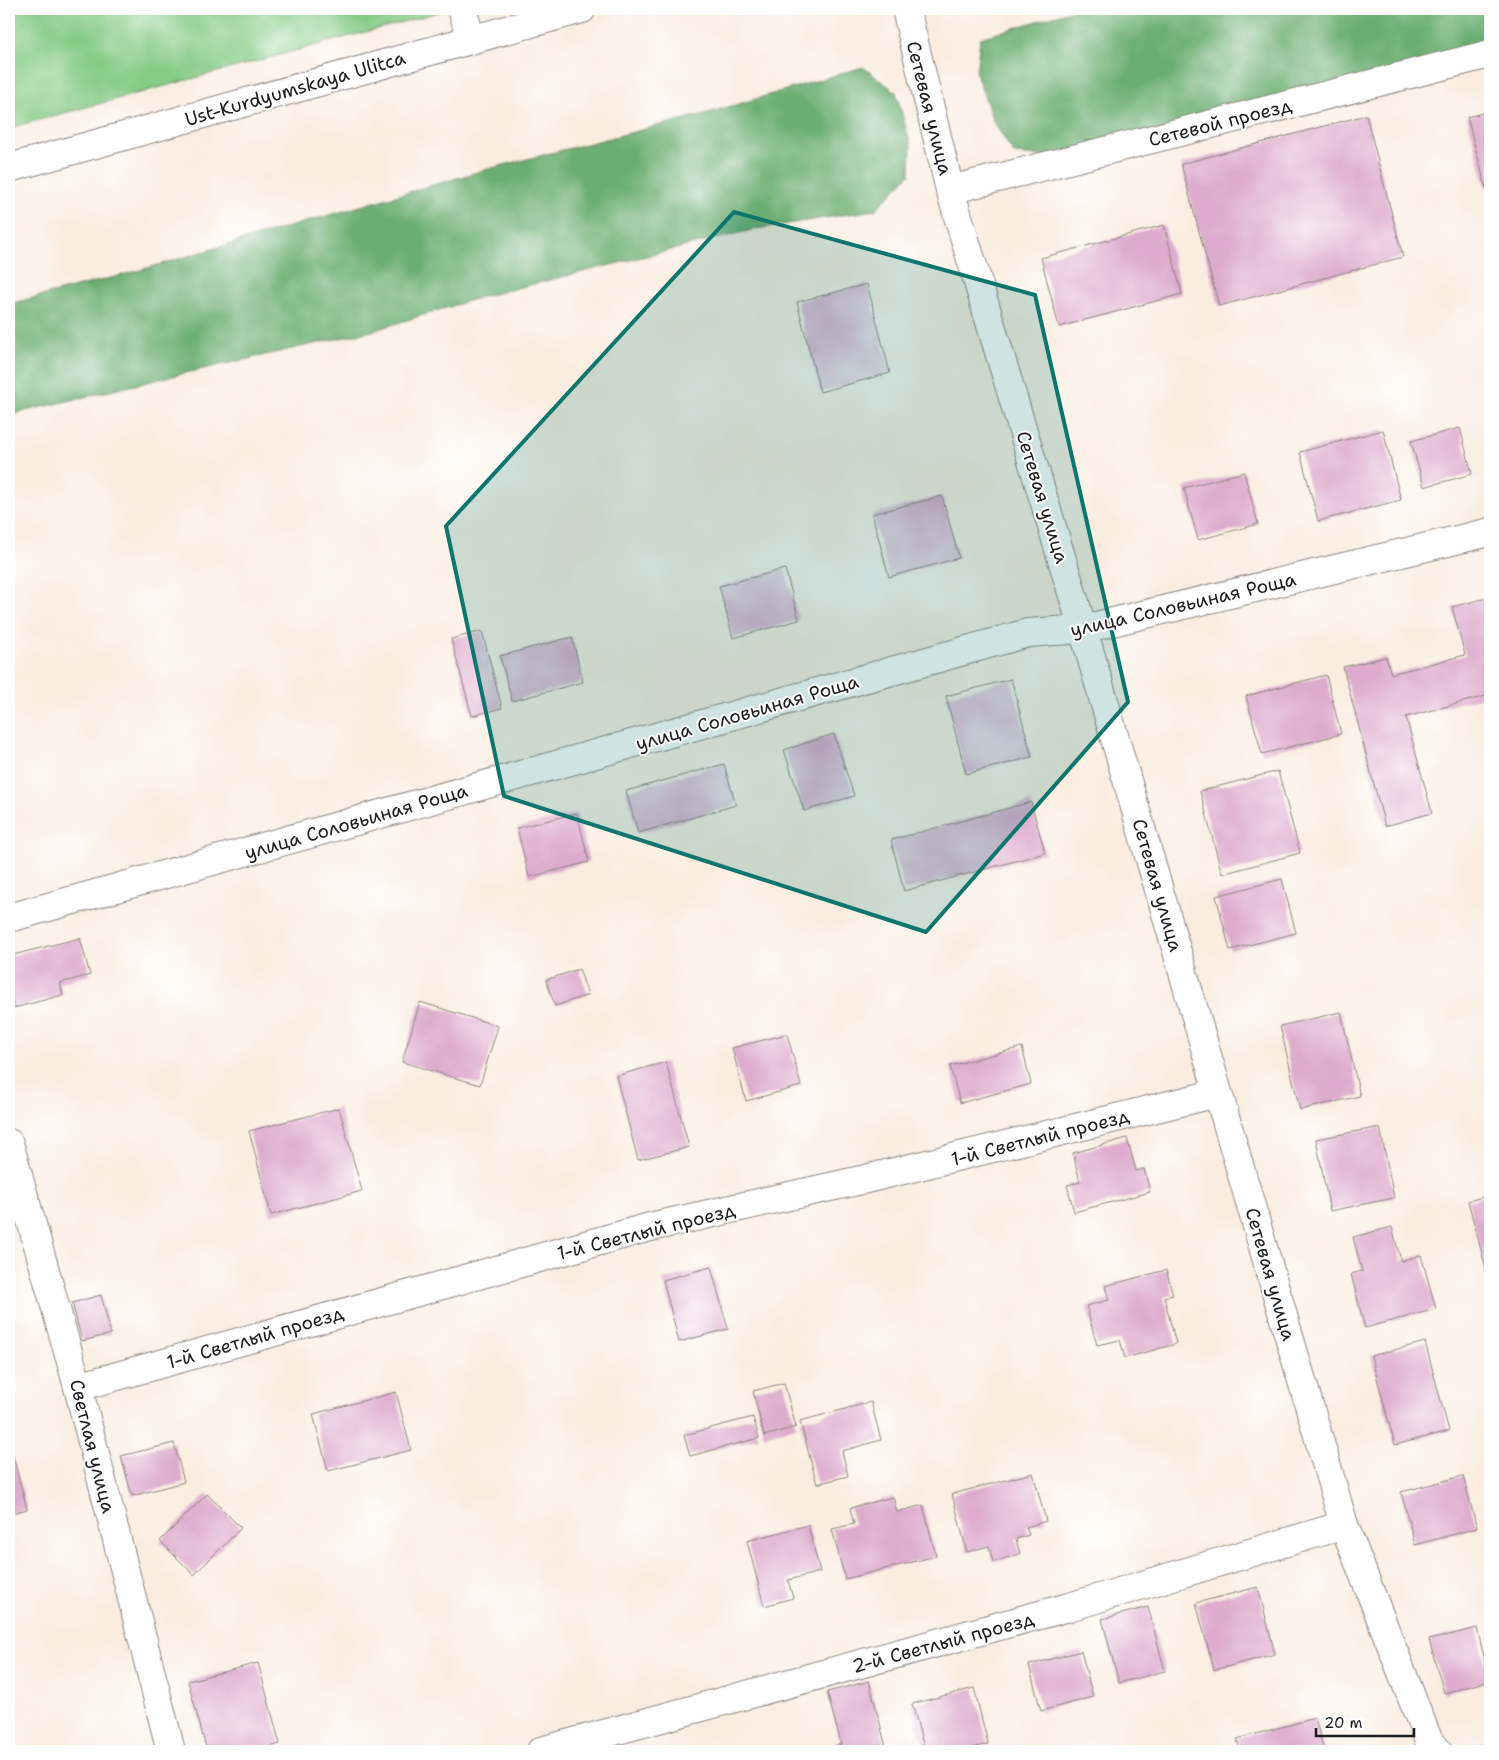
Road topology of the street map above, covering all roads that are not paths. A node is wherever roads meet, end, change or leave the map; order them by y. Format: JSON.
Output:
{"nodes":[{"id":1,"x":462,"y":9,"type":"edge"},
{"id":2,"x":582,"y":9,"type":"edge"},
{"id":3,"x":906,"y":9,"type":"edge"},
{"id":4,"x":471,"y":39,"type":"junction"},
{"id":5,"x":1490,"y":54,"type":"edge"},
{"id":6,"x":9,"y":168,"type":"edge"},
{"id":7,"x":950,"y":190,"type":"junction"},
{"id":8,"x":1490,"y":532,"type":"edge"},
{"id":9,"x":1084,"y":629,"type":"junction"},
{"id":10,"x":9,"y":918,"type":"edge"},
{"id":11,"x":1218,"y":1093,"type":"junction"},
{"id":12,"x":9,"y":1144,"type":"edge"},
{"id":13,"x":78,"y":1387,"type":"junction"},
{"id":14,"x":1344,"y":1525,"type":"junction"},
{"id":15,"x":171,"y":1751,"type":"edge"},
{"id":16,"x":540,"y":1751,"type":"edge"},
{"id":17,"x":1438,"y":1751,"type":"edge"}],
"edges":[{"from":1,"to":4,"type":"street"},
{"from":2,"to":4,"type":"street","name":"Ust-Kurdyumskaya Ulitca"},
{"from":3,"to":7,"type":"street","name":"Сетевая улица"},
{"from":4,"to":6,"type":"street","name":"Ust-Kurdyumskaya Ulitca"},
{"from":5,"to":7,"type":"street","name":"Сетевой проезд"},
{"from":7,"to":9,"type":"street","name":"Сетевая улица"},
{"from":8,"to":9,"type":"street","name":"улица Соловьиная Роща"},
{"from":9,"to":10,"type":"street","name":"улица Соловьиная Роща"},
{"from":9,"to":11,"type":"street","name":"Сетевая улица"},
{"from":11,"to":13,"type":"street","name":"1-й Светлый проезд"},
{"from":11,"to":14,"type":"street","name":"Сетевая улица"},
{"from":12,"to":13,"type":"street","name":"Светлая улица"},
{"from":13,"to":15,"type":"street","name":"Светлая улица"},
{"from":14,"to":16,"type":"street","name":"2-й Светлый проезд"},
{"from":14,"to":17,"type":"street","name":"Сетевая улица"}]}
